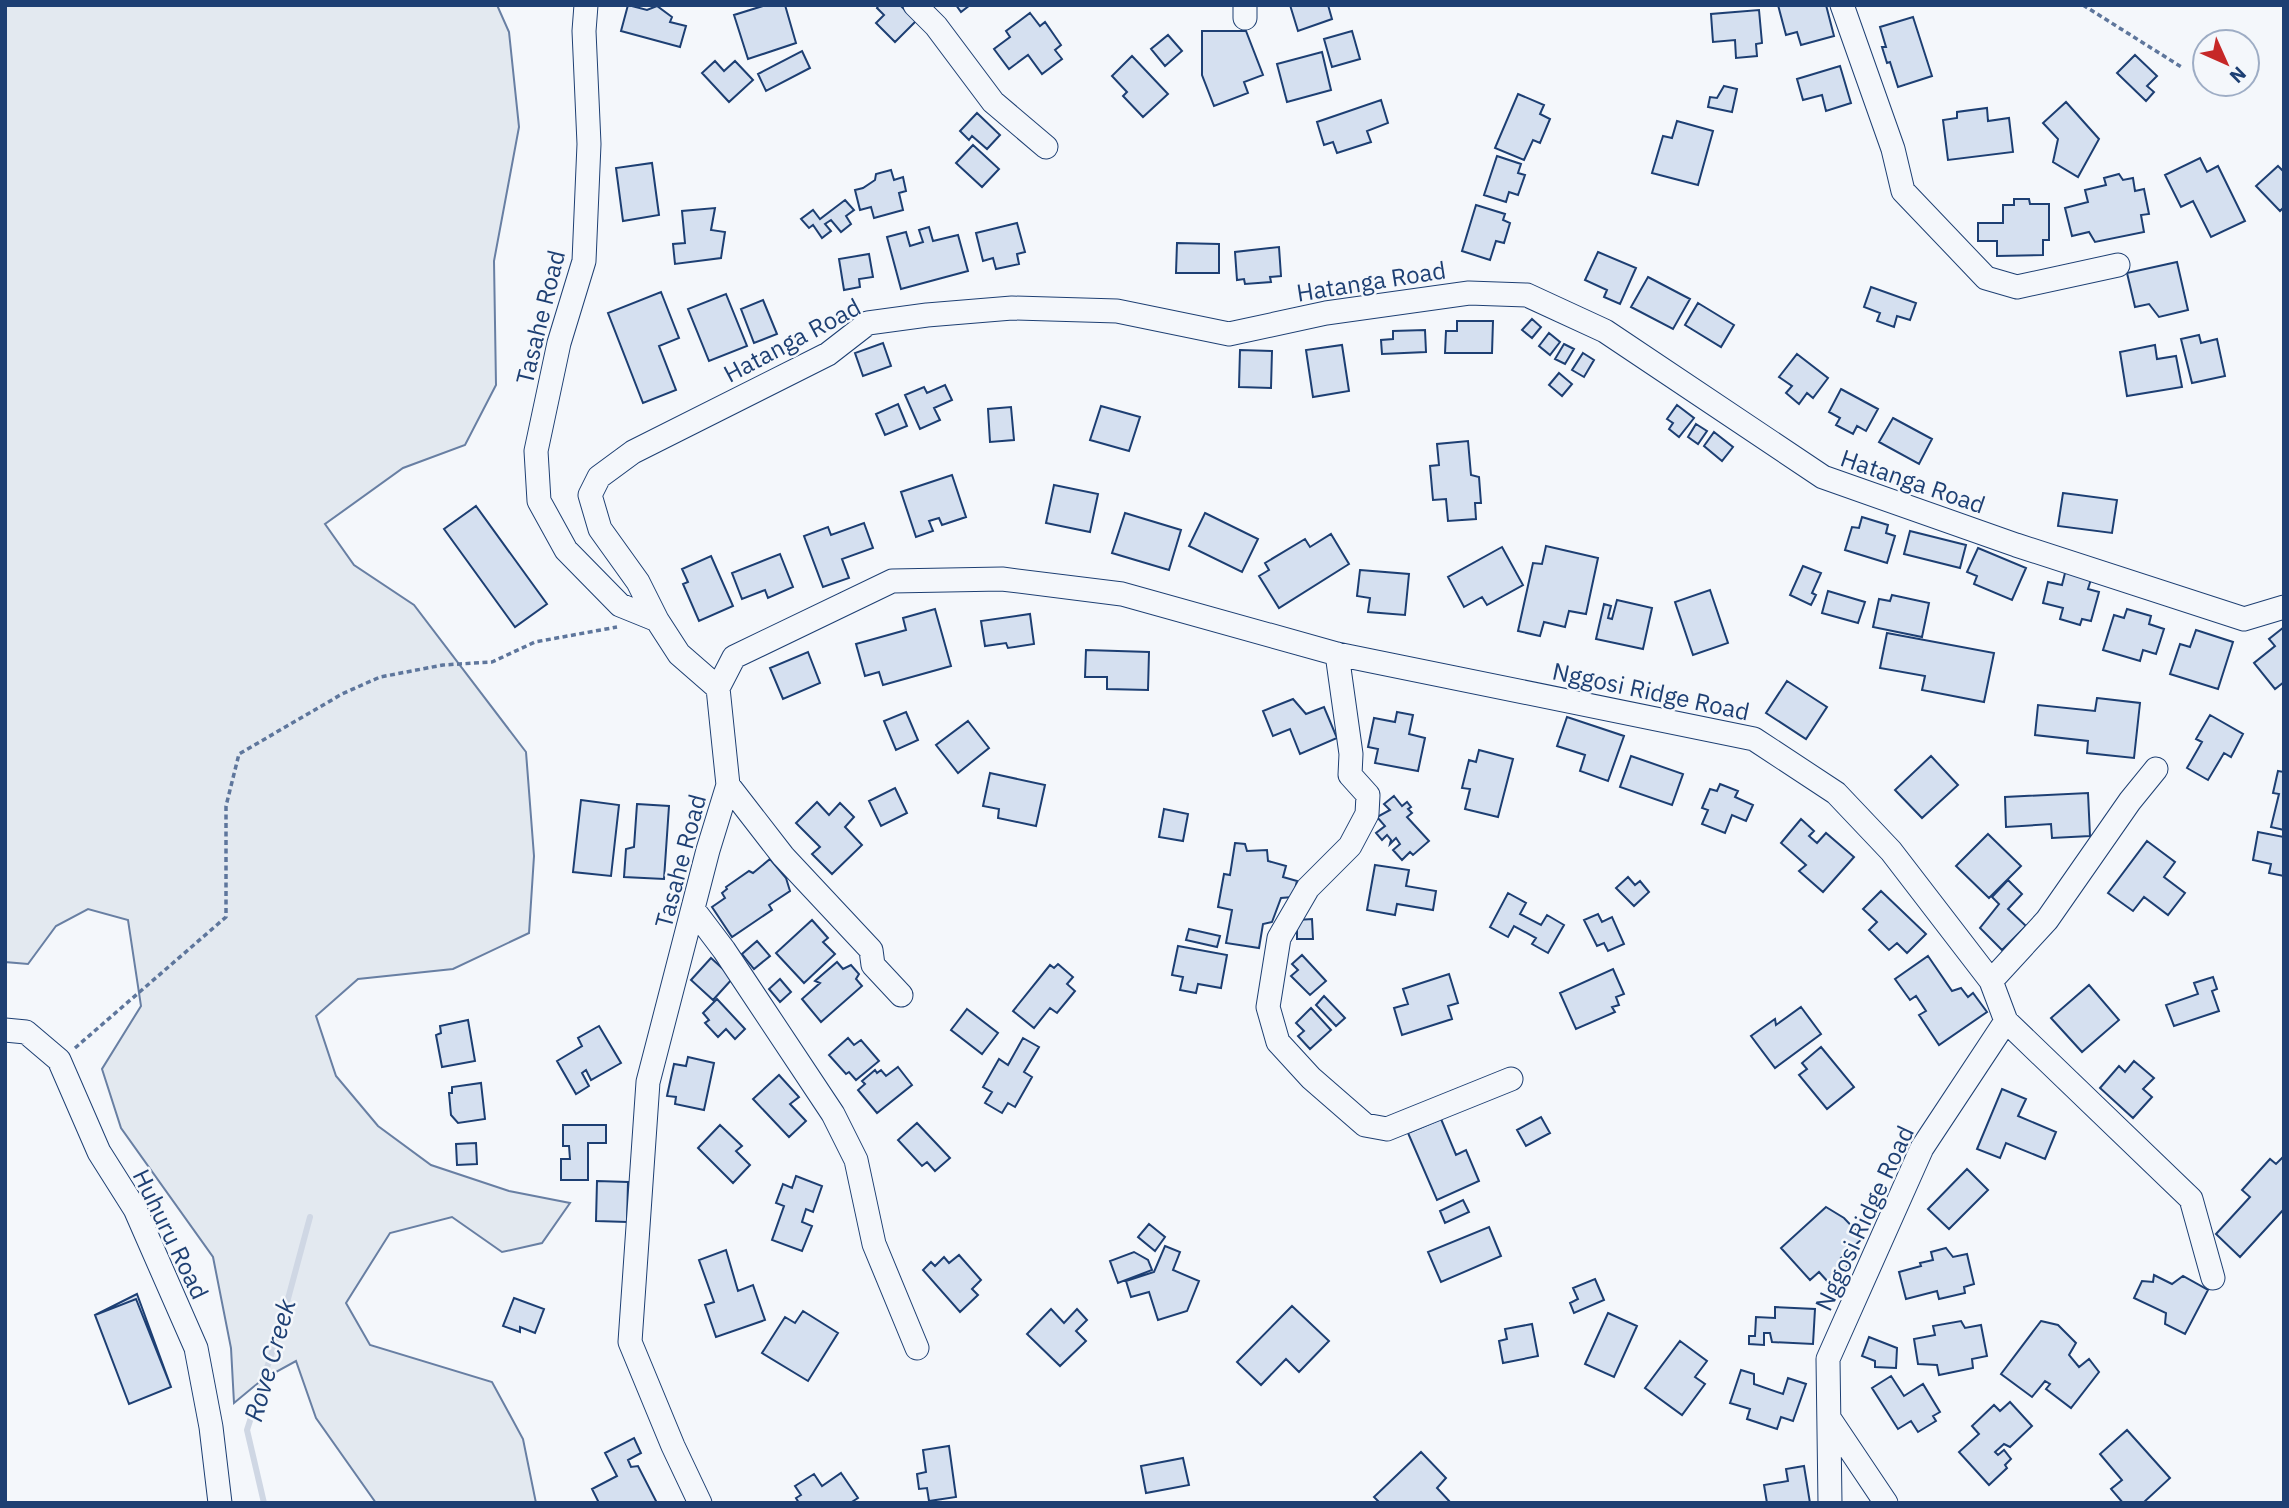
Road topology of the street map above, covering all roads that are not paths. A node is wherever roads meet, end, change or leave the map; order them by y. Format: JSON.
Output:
{"nodes":[{"id":1,"x":586,"y":5,"type":"edge"},
{"id":2,"x":915,"y":5,"type":"edge"},
{"id":3,"x":1842,"y":5,"type":"edge"},
{"id":4,"x":1046,"y":147,"type":"dead end"},
{"id":5,"x":2118,"y":265,"type":"dead end"},
{"id":6,"x":2284,"y":607,"type":"edge"},
{"id":7,"x":657,"y":620,"type":"junction"},
{"id":8,"x":1337,"y":654,"type":"junction"},
{"id":9,"x":718,"y":688,"type":"junction"},
{"id":10,"x":2156,"y":769,"type":"dead end"},
{"id":11,"x":728,"y":785,"type":"junction"},
{"id":12,"x":694,"y":909,"type":"junction"},
{"id":13,"x":1991,"y":981,"type":"junction"},
{"id":14,"x":901,"y":995,"type":"dead end"},
{"id":15,"x":2006,"y":1021,"type":"junction"},
{"id":16,"x":5,"y":1030,"type":"edge"},
{"id":17,"x":1511,"y":1079,"type":"dead end"},
{"id":18,"x":2213,"y":1278,"type":"dead end"},
{"id":19,"x":917,"y":1348,"type":"dead end"},
{"id":20,"x":1830,"y":1421,"type":"junction"},
{"id":21,"x":220,"y":1503,"type":"edge"},
{"id":22,"x":700,"y":1503,"type":"edge"},
{"id":23,"x":1830,"y":1503,"type":"edge"},
{"id":24,"x":1886,"y":1503,"type":"edge"}],
"edges":[{"from":1,"to":7,"type":"street","name":"Tasahe Road"},
{"from":2,"to":4,"type":"street"},
{"from":3,"to":5,"type":"street"},
{"from":6,"to":7,"type":"street","name":"Hatanga Road"},
{"from":7,"to":9,"type":"street"},
{"from":8,"to":9,"type":"street","name":"Nggosi Ridge Road"},
{"from":8,"to":13,"type":"street","name":"Nggosi Ridge Road"},
{"from":8,"to":17,"type":"street"},
{"from":9,"to":11,"type":"street","name":"Tasahe Road"},
{"from":10,"to":13,"type":"street"},
{"from":11,"to":12,"type":"street","name":"Tasahe Road"},
{"from":11,"to":14,"type":"street"},
{"from":12,"to":19,"type":"street"},
{"from":12,"to":22,"type":"street","name":"Tasahe Road"},
{"from":13,"to":15,"type":"street","name":"Nggosi Ridge Road"},
{"from":15,"to":18,"type":"street"},
{"from":15,"to":20,"type":"street","name":"Nggosi Ridge Road"},
{"from":16,"to":21,"type":"street","name":"Huhuru Road"},
{"from":20,"to":23,"type":"street","name":"Nggosi Ridge Road"},
{"from":20,"to":24,"type":"street"}]}
